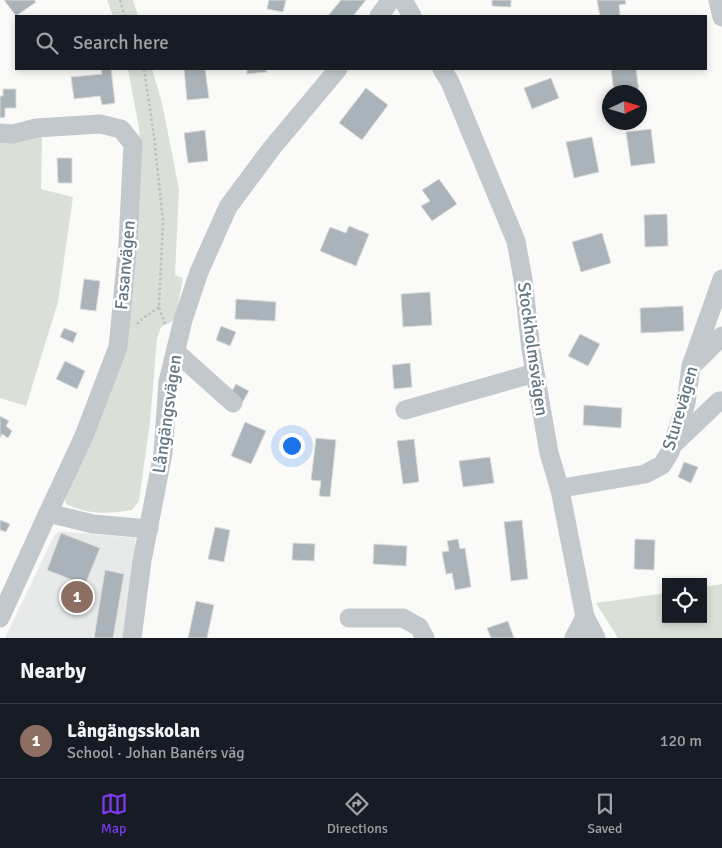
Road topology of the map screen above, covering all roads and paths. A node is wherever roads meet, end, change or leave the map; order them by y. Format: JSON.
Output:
{"nodes":[{"id":1,"x":120,"y":0,"type":"edge"},
{"id":2,"x":391,"y":0,"type":"edge"},
{"id":3,"x":403,"y":0,"type":"edge"},
{"id":4,"x":718,"y":0,"type":"edge"},
{"id":5,"x":125,"y":15,"type":"edge"},
{"id":6,"x":380,"y":15,"type":"edge"},
{"id":7,"x":411,"y":15,"type":"edge"},
{"id":8,"x":722,"y":17,"type":"edge"},
{"id":9,"x":144,"y":70,"type":"edge"},
{"id":10,"x":337,"y":70,"type":"edge"},
{"id":11,"x":443,"y":70,"type":"edge"},
{"id":12,"x":0,"y":133,"type":"edge"},
{"id":13,"x":722,"y":278,"type":"edge"},
{"id":14,"x":722,"y":336,"type":"edge"},
{"id":15,"x":172,"y":343,"type":"junction"},
{"id":16,"x":691,"y":366,"type":"junction"},
{"id":17,"x":535,"y":372,"type":"junction"},
{"id":18,"x":722,"y":401,"type":"edge"},
{"id":19,"x":233,"y":403,"type":"dead end"},
{"id":20,"x":405,"y":410,"type":"dead end"},
{"id":21,"x":672,"y":445,"type":"junction"},
{"id":22,"x":560,"y":490,"type":"junction"},
{"id":23,"x":48,"y":513,"type":"junction"},
{"id":24,"x":149,"y":528,"type":"junction"},
{"id":25,"x":585,"y":617,"type":"junction"},
{"id":26,"x":0,"y":618,"type":"edge"},
{"id":27,"x":349,"y":618,"type":"dead end"},
{"id":28,"x":132,"y":638,"type":"edge"},
{"id":29,"x":425,"y":638,"type":"edge"},
{"id":30,"x":574,"y":638,"type":"edge"},
{"id":31,"x":596,"y":638,"type":"edge"}],
"edges":[{"from":1,"to":5,"type":"path"},
{"from":2,"to":6,"type":"street"},
{"from":3,"to":7,"type":"street"},
{"from":4,"to":8,"type":"street"},
{"from":9,"to":15,"type":"path"},
{"from":10,"to":15,"type":"street","name":"Långängsvägen"},
{"from":11,"to":17,"type":"street","name":"Stockholmsvägen"},
{"from":12,"to":23,"type":"street","name":"Fasanvägen"},
{"from":13,"to":16,"type":"street","name":"Sturevägen"},
{"from":14,"to":16,"type":"street"},
{"from":15,"to":19,"type":"street"},
{"from":15,"to":24,"type":"street","name":"Långängsvägen"},
{"from":16,"to":21,"type":"street","name":"Sturevägen"},
{"from":17,"to":20,"type":"street"},
{"from":17,"to":22,"type":"street","name":"Stockholmsvägen"},
{"from":18,"to":21,"type":"street"},
{"from":21,"to":22,"type":"street","name":"Sturevägen"},
{"from":22,"to":25,"type":"street","name":"Stockholmsvägen"},
{"from":23,"to":24,"type":"street"},
{"from":23,"to":26,"type":"street"},
{"from":24,"to":28,"type":"street","name":"Långängsvägen"},
{"from":25,"to":30,"type":"street"},
{"from":25,"to":31,"type":"street","name":"Stockholmsvägen"},
{"from":27,"to":29,"type":"street"}]}
